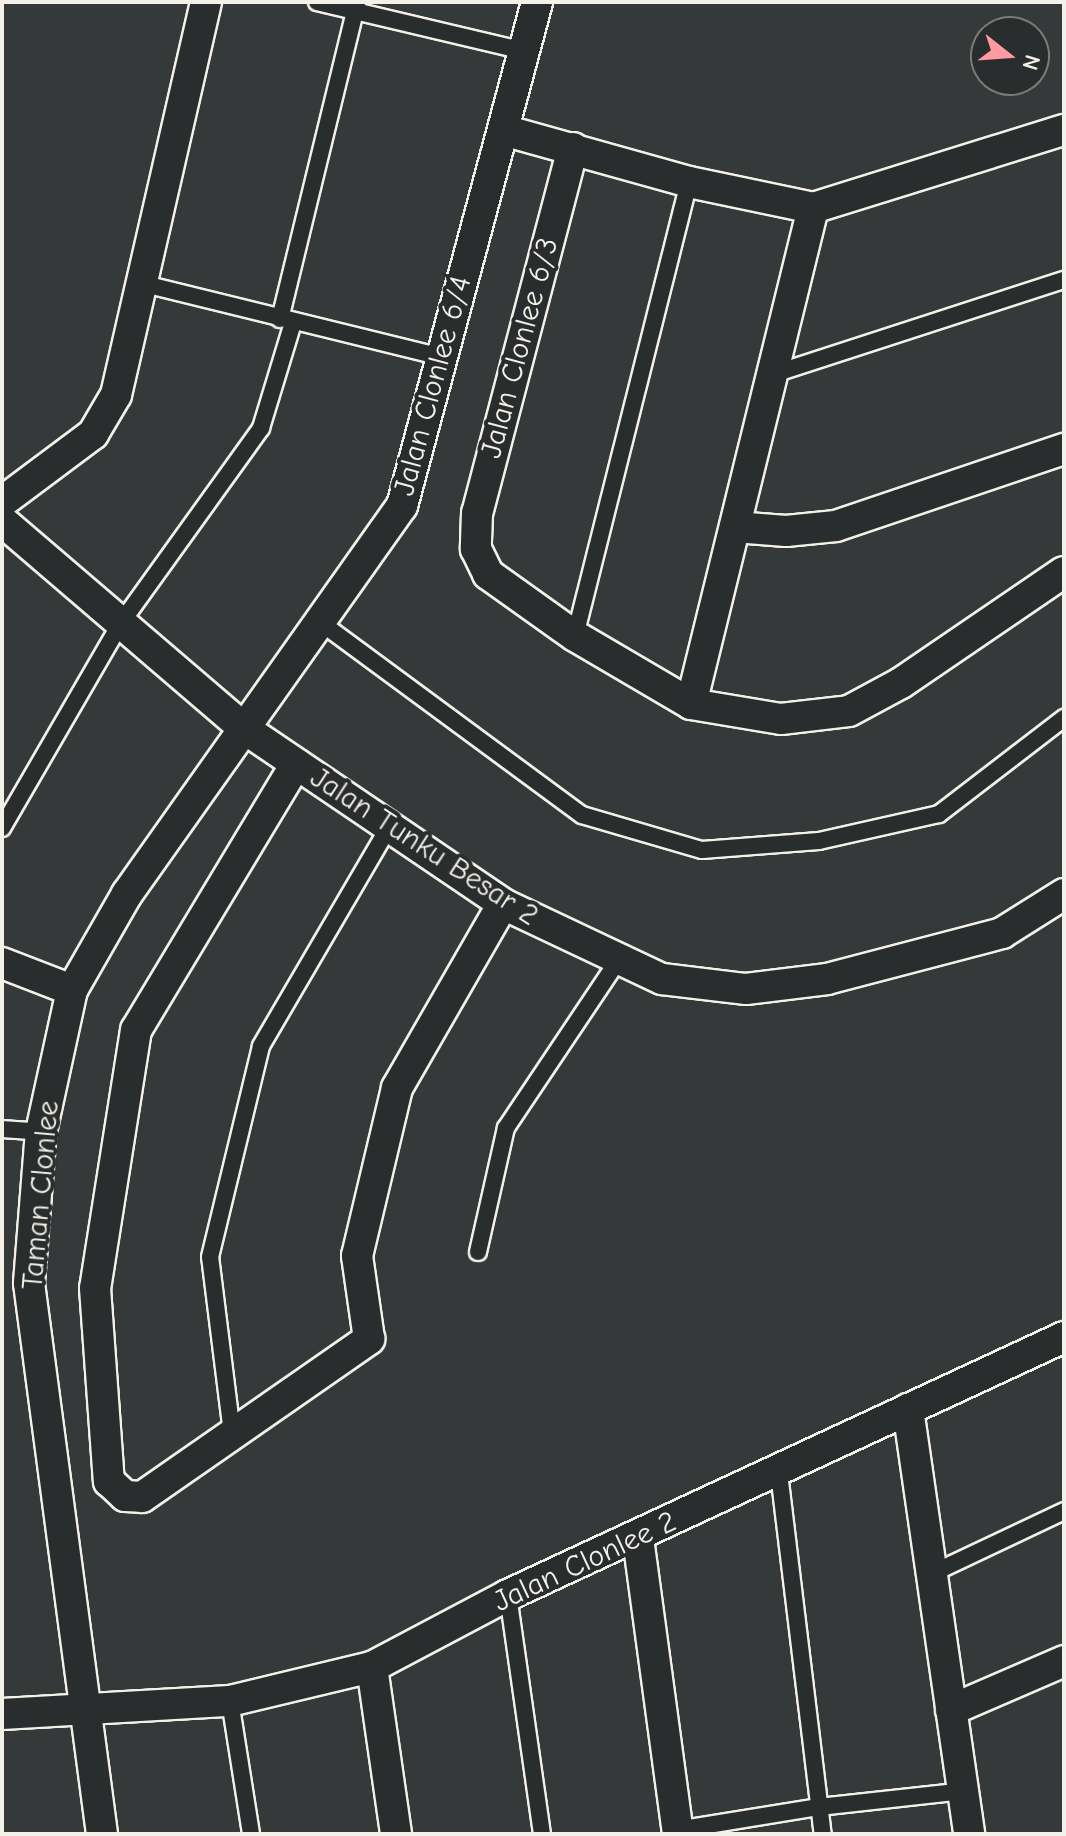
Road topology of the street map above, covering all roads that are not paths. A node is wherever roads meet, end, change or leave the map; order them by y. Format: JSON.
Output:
{"nodes":[{"id":1,"x":206,"y":2,"type":"edge"},
{"id":2,"x":317,"y":2,"type":"edge"},
{"id":3,"x":537,"y":2,"type":"edge"},
{"id":4,"x":355,"y":7,"type":"edge"},
{"id":5,"x":524,"y":51,"type":"junction"},
{"id":6,"x":503,"y":130,"type":"junction"},
{"id":7,"x":1064,"y":130,"type":"edge"},
{"id":8,"x":573,"y":148,"type":"junction"},
{"id":9,"x":689,"y":182,"type":"junction"},
{"id":10,"x":813,"y":208,"type":"junction"},
{"id":11,"x":1064,"y":280,"type":"edge"},
{"id":12,"x":140,"y":283,"type":"junction"},
{"id":13,"x":286,"y":321,"type":"junction"},
{"id":14,"x":441,"y":357,"type":"junction"},
{"id":15,"x":771,"y":375,"type":"junction"},
{"id":16,"x":1064,"y":449,"type":"edge"},
{"id":17,"x":2,"y":502,"type":"edge"},
{"id":18,"x":2,"y":521,"type":"edge"},
{"id":19,"x":735,"y":527,"type":"junction"},
{"id":20,"x":1064,"y":572,"type":"edge"},
{"id":21,"x":320,"y":622,"type":"junction"},
{"id":22,"x":121,"y":623,"type":"junction"},
{"id":23,"x":575,"y":636,"type":"junction"},
{"id":24,"x":691,"y":704,"type":"junction"},
{"id":25,"x":1064,"y":718,"type":"edge"},
{"id":26,"x":245,"y":729,"type":"junction"},
{"id":27,"x":296,"y":764,"type":"junction"},
{"id":28,"x":389,"y":827,"type":"junction"},
{"id":29,"x":2,"y":828,"type":"edge"},
{"id":30,"x":1064,"y":894,"type":"edge"},
{"id":31,"x":503,"y":904,"type":"junction"},
{"id":32,"x":618,"y":961,"type":"junction"},
{"id":33,"x":2,"y":963,"type":"edge"},
{"id":34,"x":72,"y":990,"type":"junction"},
{"id":35,"x":2,"y":1129,"type":"edge"},
{"id":36,"x":41,"y":1132,"type":"junction"},
{"id":37,"x":478,"y":1252,"type":"dead end"},
{"id":38,"x":16,"y":1282,"type":"edge"},
{"id":39,"x":1064,"y":1337,"type":"edge"},
{"id":40,"x":908,"y":1409,"type":"junction"},
{"id":41,"x":232,"y":1433,"type":"junction"},
{"id":42,"x":779,"y":1473,"type":"junction"},
{"id":43,"x":1064,"y":1511,"type":"edge"},
{"id":44,"x":638,"y":1538,"type":"junction"},
{"id":45,"x":933,"y":1573,"type":"junction"},
{"id":46,"x":508,"y":1595,"type":"junction"},
{"id":47,"x":1064,"y":1661,"type":"edge"},
{"id":48,"x":372,"y":1667,"type":"junction"},
{"id":49,"x":230,"y":1701,"type":"junction"},
{"id":50,"x":951,"y":1710,"type":"junction"},
{"id":51,"x":84,"y":1713,"type":"junction"},
{"id":52,"x":2,"y":1714,"type":"edge"},
{"id":53,"x":963,"y":1791,"type":"junction"},
{"id":54,"x":819,"y":1807,"type":"junction"},
{"id":55,"x":678,"y":1832,"type":"edge"},
{"id":56,"x":102,"y":1834,"type":"edge"},
{"id":57,"x":251,"y":1834,"type":"edge"},
{"id":58,"x":396,"y":1834,"type":"edge"},
{"id":59,"x":542,"y":1834,"type":"edge"},
{"id":60,"x":823,"y":1834,"type":"edge"},
{"id":61,"x":969,"y":1834,"type":"edge"}],
"edges":[{"from":1,"to":12,"type":"street"},
{"from":2,"to":4,"type":"lane"},
{"from":3,"to":5,"type":"street","name":"Jalan Clonlee 6/4"},
{"from":4,"to":5,"type":"lane"},
{"from":4,"to":13,"type":"lane"},
{"from":5,"to":6,"type":"street","name":"Jalan Clonlee 6/4"},
{"from":6,"to":8,"type":"street"},
{"from":6,"to":14,"type":"street","name":"Jalan Clonlee 6/4"},
{"from":7,"to":10,"type":"street"},
{"from":8,"to":9,"type":"street"},
{"from":8,"to":23,"type":"street","name":"Jalan Clonlee 6/3"},
{"from":9,"to":10,"type":"street"},
{"from":9,"to":23,"type":"lane"},
{"from":10,"to":15,"type":"street"},
{"from":11,"to":15,"type":"lane"},
{"from":12,"to":13,"type":"lane"},
{"from":12,"to":17,"type":"street"},
{"from":13,"to":14,"type":"lane"},
{"from":13,"to":22,"type":"lane"},
{"from":14,"to":21,"type":"street","name":"Jalan Clonlee 6/4"},
{"from":15,"to":19,"type":"street"},
{"from":16,"to":19,"type":"street"},
{"from":18,"to":22,"type":"street","name":"Jalan Tunku Besar 2"},
{"from":19,"to":24,"type":"street"},
{"from":20,"to":24,"type":"street"},
{"from":21,"to":25,"type":"lane"},
{"from":21,"to":26,"type":"street","name":"Jalan Clonlee 6/4"},
{"from":22,"to":26,"type":"street","name":"Jalan Tunku Besar 2"},
{"from":22,"to":29,"type":"lane"},
{"from":23,"to":24,"type":"street"},
{"from":26,"to":27,"type":"street","name":"Jalan Tunku Besar 2"},
{"from":26,"to":34,"type":"street","name":"Taman Clonlee"},
{"from":27,"to":28,"type":"street","name":"Jalan Tunku Besar 2"},
{"from":27,"to":41,"type":"street"},
{"from":28,"to":31,"type":"street","name":"Jalan Tunku Besar 2"},
{"from":28,"to":41,"type":"lane"},
{"from":30,"to":32,"type":"street","name":"Jalan Tunku Besar 2"},
{"from":31,"to":32,"type":"street","name":"Jalan Tunku Besar 2"},
{"from":31,"to":41,"type":"street"},
{"from":32,"to":37,"type":"lane"},
{"from":33,"to":34,"type":"street"},
{"from":34,"to":36,"type":"street","name":"Taman Clonlee"},
{"from":35,"to":36,"type":"lane"},
{"from":36,"to":38,"type":"street","name":"Taman Clonlee"},
{"from":38,"to":51,"type":"street","name":"Taman Clonlee"},
{"from":39,"to":40,"type":"street","name":"Jalan Clonlee 2"},
{"from":40,"to":42,"type":"street","name":"Jalan Clonlee 2"},
{"from":40,"to":45,"type":"street"},
{"from":42,"to":44,"type":"street","name":"Jalan Clonlee 2"},
{"from":42,"to":54,"type":"lane"},
{"from":43,"to":45,"type":"lane"},
{"from":44,"to":46,"type":"street","name":"Jalan Clonlee 2"},
{"from":44,"to":55,"type":"street"},
{"from":45,"to":50,"type":"street"},
{"from":46,"to":48,"type":"street","name":"Jalan Clonlee 2"},
{"from":46,"to":59,"type":"lane"},
{"from":47,"to":50,"type":"street"},
{"from":48,"to":49,"type":"street","name":"Jalan Clonlee 2"},
{"from":48,"to":58,"type":"street"},
{"from":49,"to":51,"type":"street","name":"Jalan Clonlee 2"},
{"from":49,"to":57,"type":"lane"},
{"from":50,"to":53,"type":"street"},
{"from":51,"to":52,"type":"street"},
{"from":51,"to":56,"type":"street","name":"Taman Clonlee"},
{"from":53,"to":54,"type":"lane"},
{"from":53,"to":61,"type":"street"},
{"from":54,"to":55,"type":"lane"},
{"from":54,"to":60,"type":"lane"}]}
